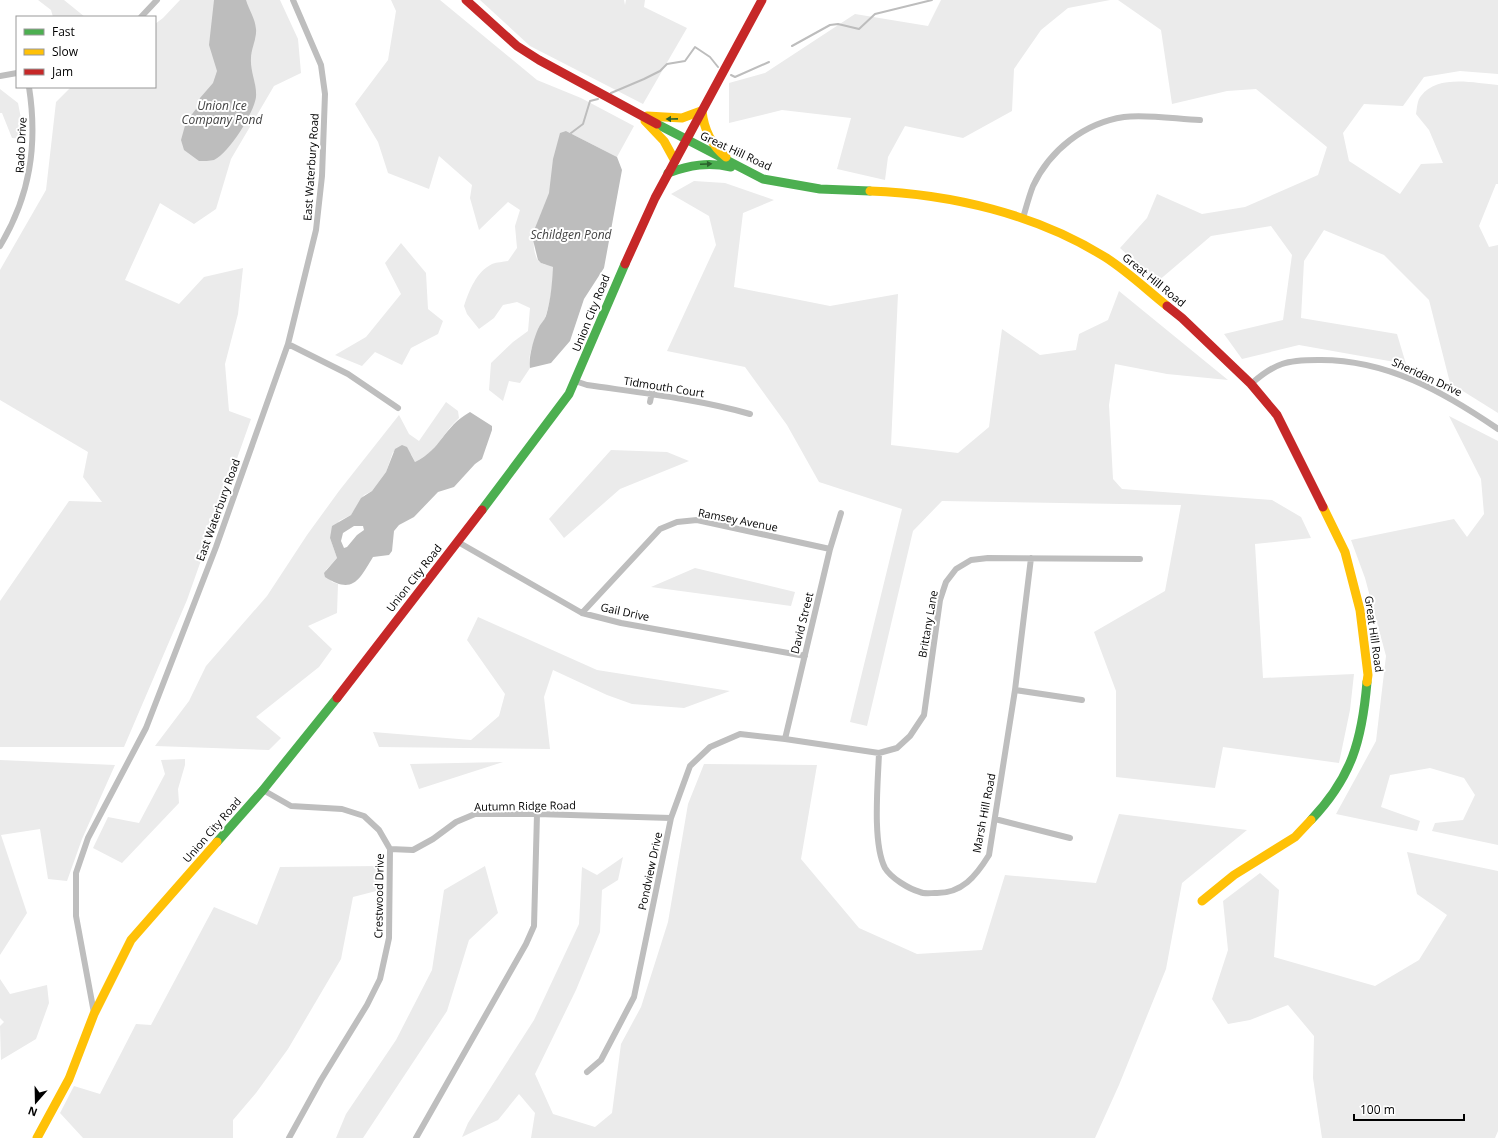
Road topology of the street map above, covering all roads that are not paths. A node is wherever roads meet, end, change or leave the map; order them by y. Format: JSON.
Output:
{"nodes":[{"id":1,"x":157,"y":0,"type":"edge"},
{"id":2,"x":293,"y":0,"type":"edge"},
{"id":3,"x":466,"y":0,"type":"edge"},
{"id":4,"x":762,"y":0,"type":"edge"},
{"id":5,"x":142,"y":16,"type":"edge"},
{"id":6,"x":16,"y":73,"type":"edge"},
{"id":7,"x":0,"y":76,"type":"edge"},
{"id":8,"x":29,"y":88,"type":"edge"},
{"id":9,"x":702,"y":111,"type":"junction"},
{"id":10,"x":640,"y":115,"type":"junction"},
{"id":11,"x":1200,"y":120,"type":"dead end"},
{"id":12,"x":686,"y":140,"type":"junction"},
{"id":13,"x":675,"y":161,"type":"junction"},
{"id":14,"x":747,"y":171,"type":"junction"},
{"id":15,"x":668,"y":173,"type":"junction"},
{"id":16,"x":1023,"y":218,"type":"junction"},
{"id":17,"x":0,"y":246,"type":"edge"},
{"id":18,"x":288,"y":344,"type":"junction"},
{"id":19,"x":575,"y":381,"type":"junction"},
{"id":20,"x":1251,"y":384,"type":"junction"},
{"id":21,"x":653,"y":387,"type":"dead end"},
{"id":22,"x":652,"y":394,"type":"junction"},
{"id":23,"x":650,"y":402,"type":"dead end"},
{"id":24,"x":398,"y":408,"type":"dead end"},
{"id":25,"x":750,"y":414,"type":"dead end"},
{"id":26,"x":1498,"y":429,"type":"edge"},
{"id":27,"x":841,"y":513,"type":"dead end"},
{"id":28,"x":458,"y":542,"type":"junction"},
{"id":29,"x":830,"y":549,"type":"junction"},
{"id":30,"x":1031,"y":558,"type":"junction"},
{"id":31,"x":1140,"y":559,"type":"dead end"},
{"id":32,"x":582,"y":613,"type":"junction"},
{"id":33,"x":805,"y":656,"type":"junction"},
{"id":34,"x":1015,"y":690,"type":"junction"},
{"id":35,"x":1082,"y":700,"type":"dead end"},
{"id":36,"x":784,"y":739,"type":"junction"},
{"id":37,"x":879,"y":753,"type":"junction"},
{"id":38,"x":263,"y":790,"type":"junction"},
{"id":39,"x":537,"y":814,"type":"junction"},
{"id":40,"x":671,"y":818,"type":"junction"},
{"id":41,"x":995,"y":819,"type":"junction"},
{"id":42,"x":1070,"y":838,"type":"dead end"},
{"id":43,"x":390,"y":849,"type":"junction"},
{"id":44,"x":1202,"y":901,"type":"dead end"},
{"id":45,"x":94,"y":1014,"type":"junction"},
{"id":46,"x":587,"y":1072,"type":"dead end"},
{"id":47,"x":37,"y":1138,"type":"edge"},
{"id":48,"x":289,"y":1138,"type":"edge"},
{"id":49,"x":416,"y":1138,"type":"edge"}],
"edges":[{"from":1,"to":5,"type":"street"},
{"from":2,"to":18,"type":"street","name":"East Waterbury Road"},
{"from":3,"to":10,"type":"main road","name":"Great Hill Road"},
{"from":4,"to":9,"type":"main road","name":"Union City Road"},
{"from":6,"to":7,"type":"street"},
{"from":8,"to":17,"type":"street","name":"Rado Drive"},
{"from":9,"to":10,"type":"main road","one_way":true},
{"from":9,"to":12,"type":"main road","name":"Union City Road"},
{"from":9,"to":14,"type":"main road"},
{"from":10,"to":12,"type":"main road","name":"Great Hill Road"},
{"from":10,"to":13,"type":"main road"},
{"from":11,"to":16,"type":"street"},
{"from":12,"to":13,"type":"main road","name":"Union City Road"},
{"from":12,"to":14,"type":"main road","name":"Great Hill Road"},
{"from":13,"to":15,"type":"main road","name":"Union City Road"},
{"from":15,"to":14,"type":"main road","one_way":true},
{"from":14,"to":16,"type":"main road","name":"Great Hill Road"},
{"from":15,"to":19,"type":"main road","name":"Union City Road"},
{"from":16,"to":20,"type":"main road","name":"Great Hill Road"},
{"from":18,"to":24,"type":"street"},
{"from":18,"to":45,"type":"street","name":"East Waterbury Road"},
{"from":19,"to":22,"type":"street","name":"Tidmouth Court"},
{"from":19,"to":28,"type":"main road","name":"Union City Road"},
{"from":20,"to":26,"type":"street","name":"Sheridan Drive"},
{"from":20,"to":44,"type":"main road","name":"Great Hill Road"},
{"from":21,"to":22,"type":"street"},
{"from":22,"to":23,"type":"street"},
{"from":22,"to":25,"type":"street","name":"Tidmouth Court"},
{"from":27,"to":29,"type":"street","name":"David Street"},
{"from":28,"to":32,"type":"street","name":"Gail Drive"},
{"from":28,"to":38,"type":"main road","name":"Union City Road"},
{"from":29,"to":32,"type":"street","name":"Ramsey Avenue"},
{"from":29,"to":33,"type":"street","name":"David Street"},
{"from":30,"to":31,"type":"street","name":"Brittany Lane"},
{"from":30,"to":34,"type":"street","name":"Marsh Hill Road"},
{"from":30,"to":37,"type":"street","name":"Brittany Lane"},
{"from":32,"to":33,"type":"street","name":"Gail Drive"},
{"from":33,"to":36,"type":"street","name":"David Street"},
{"from":34,"to":35,"type":"street"},
{"from":34,"to":41,"type":"street","name":"Marsh Hill Road"},
{"from":36,"to":37,"type":"street","name":"Brittany Lane"},
{"from":36,"to":40,"type":"street","name":"Pondview Drive"},
{"from":37,"to":41,"type":"street","name":"Marsh Hill Road"},
{"from":38,"to":43,"type":"street","name":"Crestwood Drive"},
{"from":38,"to":45,"type":"main road","name":"Union City Road"},
{"from":39,"to":40,"type":"street","name":"Autumn Ridge Road"},
{"from":39,"to":43,"type":"street","name":"Autumn Ridge Road"},
{"from":39,"to":49,"type":"street"},
{"from":40,"to":46,"type":"street","name":"Pondview Drive"},
{"from":41,"to":42,"type":"street"},
{"from":43,"to":48,"type":"street","name":"Crestwood Drive"},
{"from":45,"to":47,"type":"main road","name":"Union City Road"}]}
